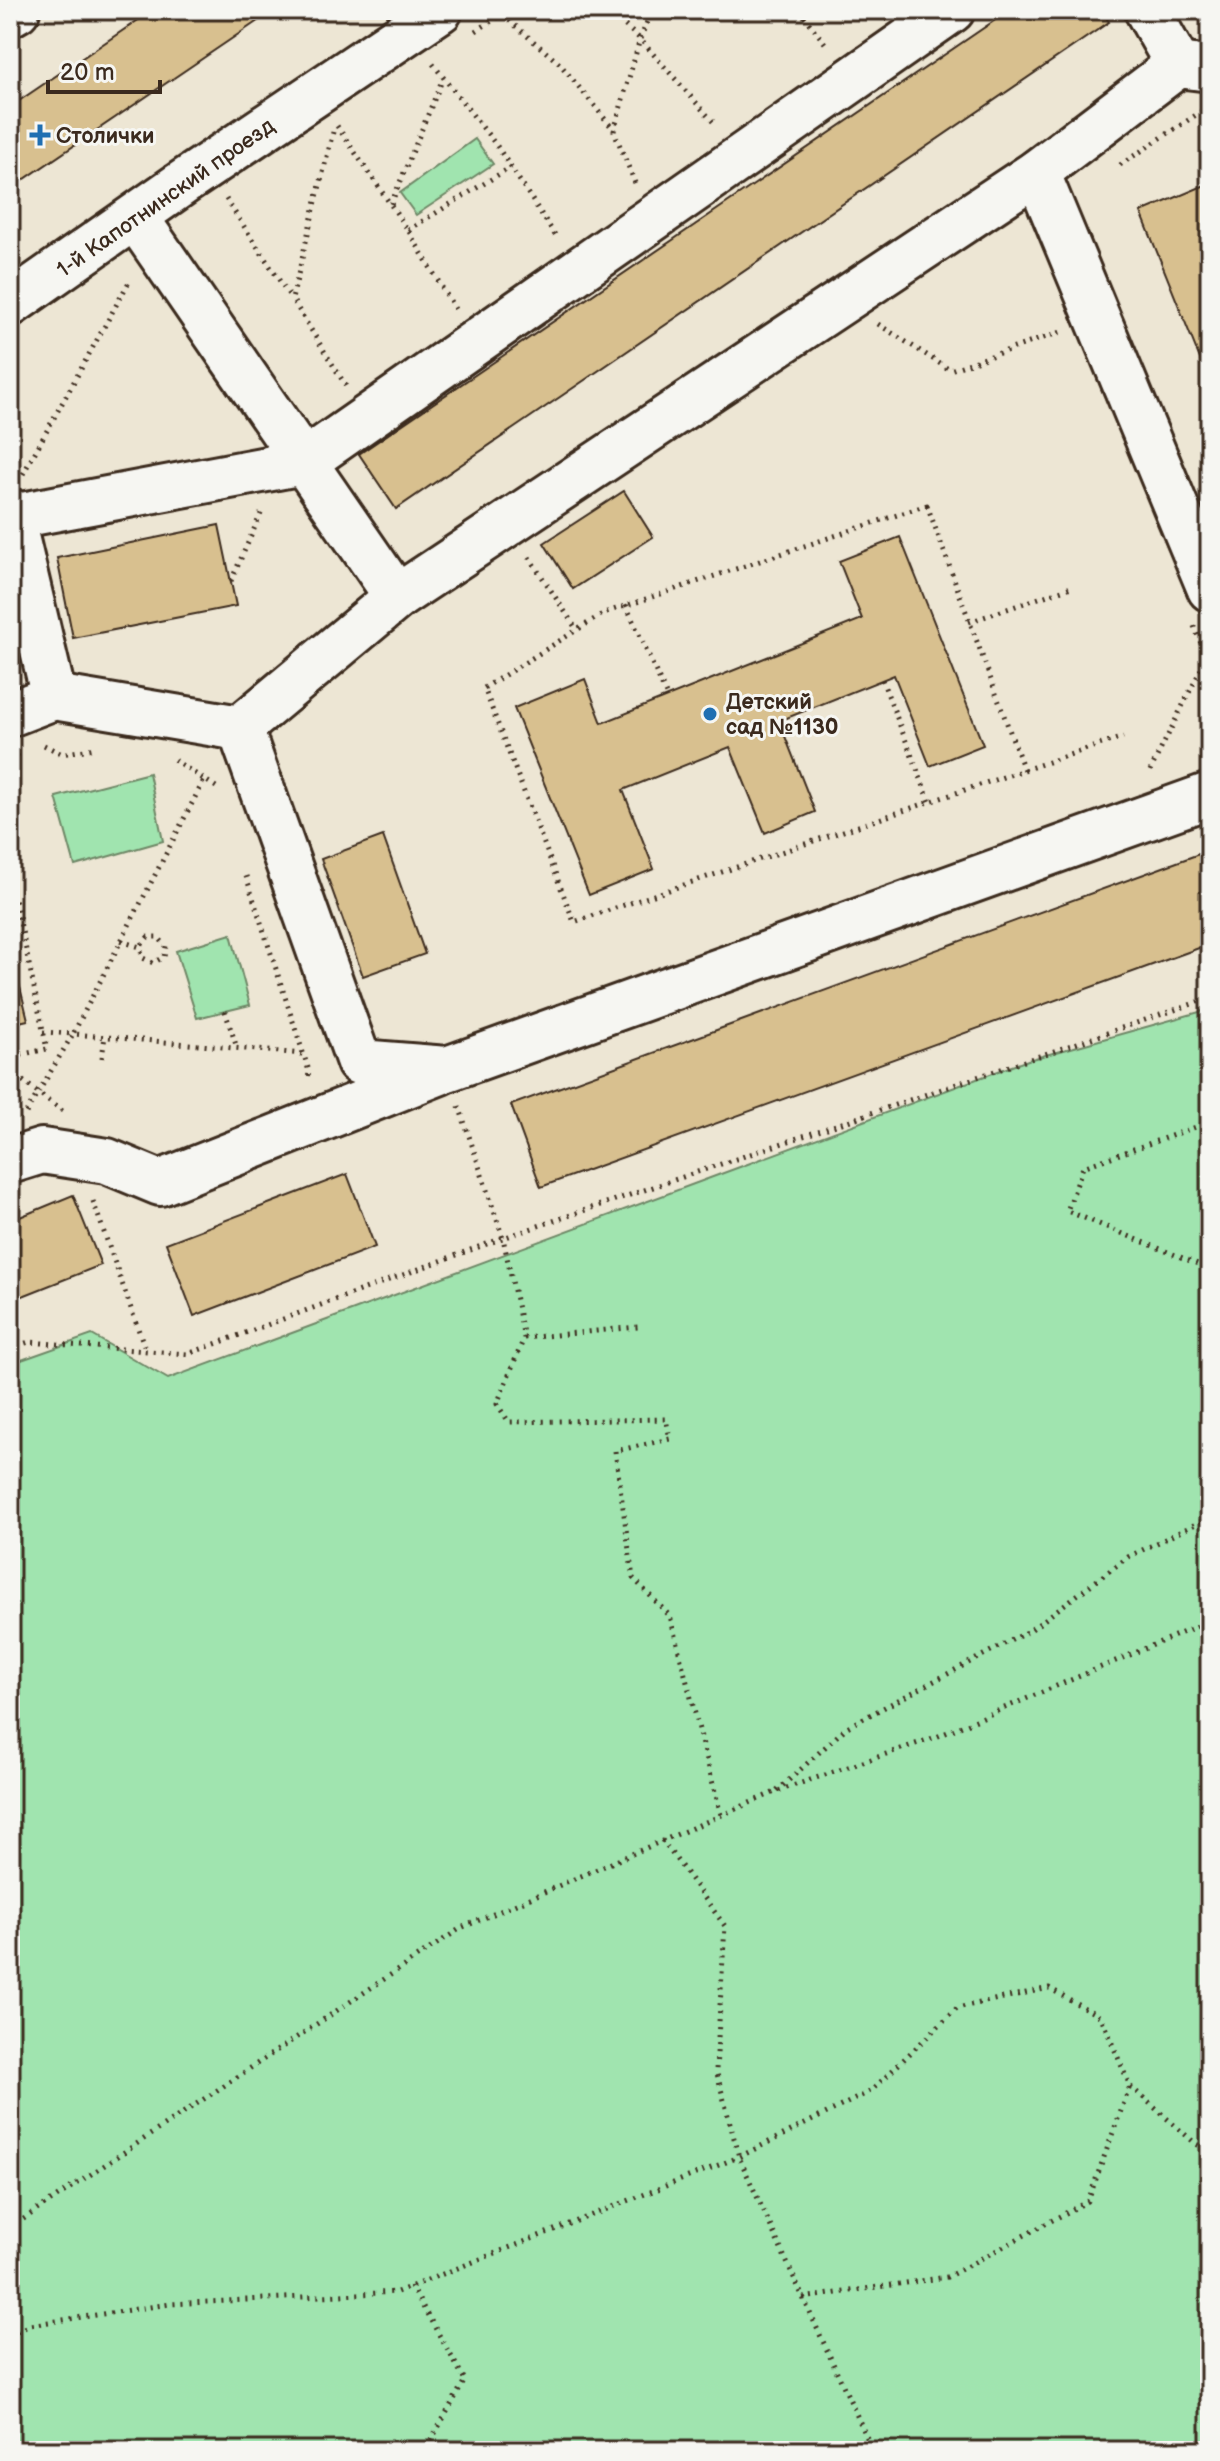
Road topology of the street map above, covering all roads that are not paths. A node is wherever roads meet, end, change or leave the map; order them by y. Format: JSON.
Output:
{"nodes":[{"id":1,"x":17,"y":10,"type":"edge"},
{"id":2,"x":952,"y":10,"type":"edge"},
{"id":3,"x":1147,"y":10,"type":"edge"},
{"id":4,"x":10,"y":14,"type":"edge"},
{"id":5,"x":453,"y":24,"type":"edge"},
{"id":6,"x":1194,"y":67,"type":"edge"},
{"id":7,"x":1037,"y":172,"type":"junction"},
{"id":8,"x":136,"y":218,"type":"junction"},
{"id":9,"x":10,"y":304,"type":"edge"},
{"id":10,"x":304,"y":462,"type":"junction"},
{"id":11,"x":13,"y":504,"type":"edge"},
{"id":12,"x":397,"y":597,"type":"junction"},
{"id":13,"x":1200,"y":602,"type":"edge"},
{"id":14,"x":54,"y":697,"type":"junction"},
{"id":15,"x":240,"y":728,"type":"junction"},
{"id":16,"x":22,"y":735,"type":"edge"},
{"id":17,"x":1210,"y":795,"type":"edge"},
{"id":18,"x":447,"y":1069,"type":"junction"},
{"id":19,"x":15,"y":1143,"type":"edge"}],
"edges":[{"from":1,"to":4,"type":"street"},
{"from":2,"to":10,"type":"street"},
{"from":3,"to":6,"type":"street"},
{"from":5,"to":8,"type":"street","name":"1-й Капотнинский проезд"},
{"from":6,"to":7,"type":"street"},
{"from":7,"to":12,"type":"street"},
{"from":7,"to":13,"type":"street"},
{"from":8,"to":9,"type":"street","name":"1-й Капотнинский проезд"},
{"from":8,"to":10,"type":"street"},
{"from":10,"to":11,"type":"street"},
{"from":10,"to":12,"type":"street"},
{"from":11,"to":14,"type":"street"},
{"from":12,"to":15,"type":"street"},
{"from":14,"to":15,"type":"street"},
{"from":14,"to":16,"type":"street"},
{"from":15,"to":18,"type":"street"},
{"from":17,"to":18,"type":"street"},
{"from":18,"to":19,"type":"street"}]}
